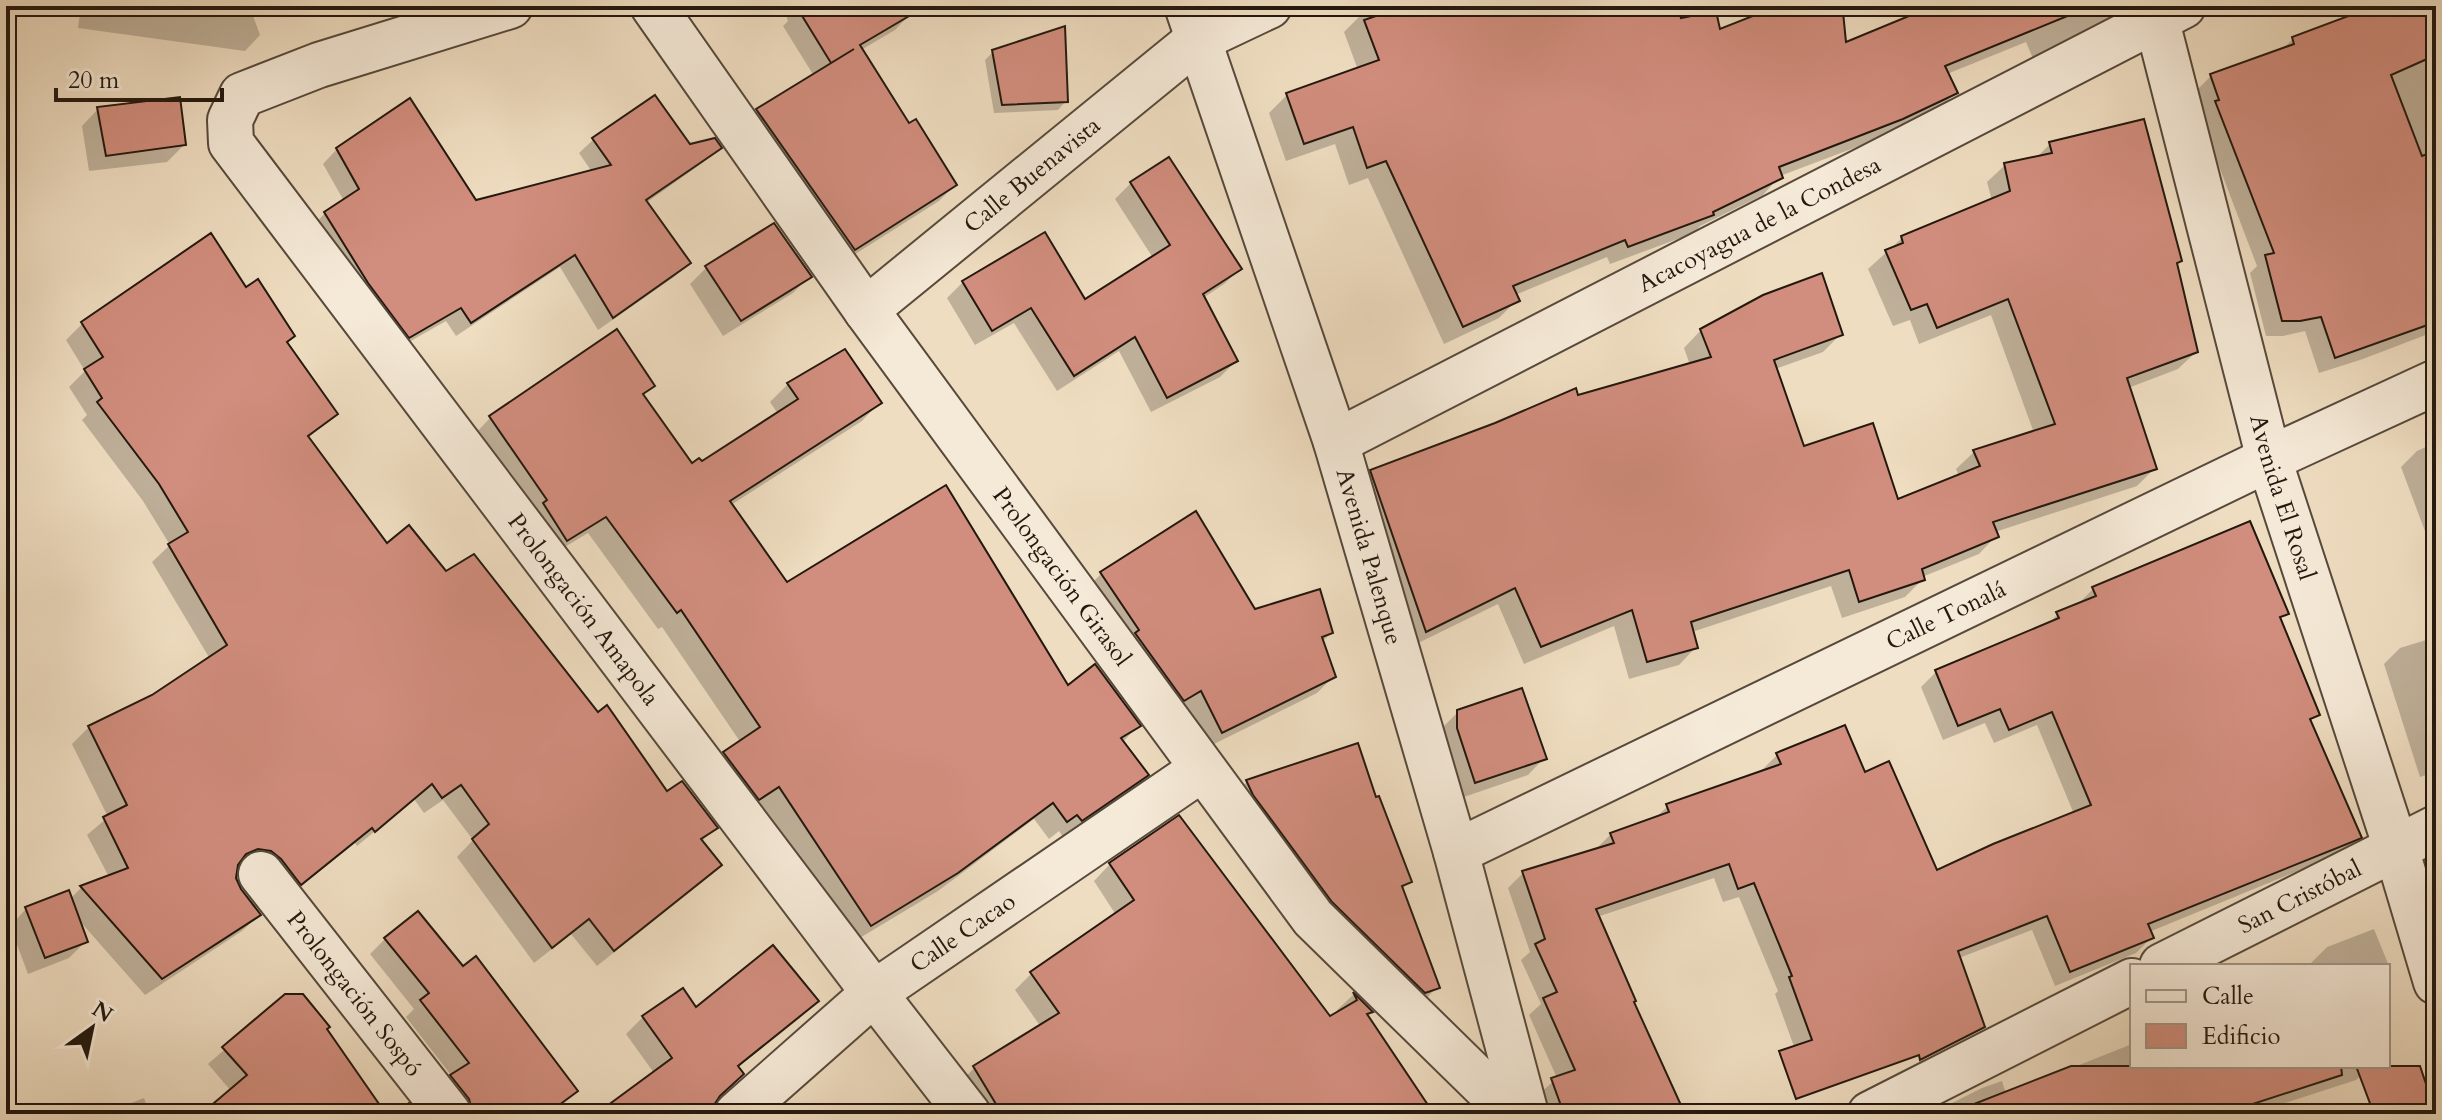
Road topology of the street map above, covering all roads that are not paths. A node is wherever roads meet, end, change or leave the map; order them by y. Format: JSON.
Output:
{"nodes":[{"id":1,"x":510,"y":6,"type":"edge"},
{"id":2,"x":653,"y":6,"type":"edge"},
{"id":3,"x":1269,"y":6,"type":"edge"},
{"id":4,"x":2164,"y":10,"type":"edge"},
{"id":5,"x":1192,"y":23,"type":"edge"},
{"id":6,"x":866,"y":310,"type":"junction"},
{"id":7,"x":2436,"y":382,"type":"edge"},
{"id":8,"x":1336,"y":442,"type":"junction"},
{"id":9,"x":2269,"y":459,"type":"junction"},
{"id":10,"x":1202,"y":769,"type":"junction"},
{"id":11,"x":2436,"y":828,"type":"edge"},
{"id":12,"x":2396,"y":848,"type":"junction"},
{"id":13,"x":1456,"y":852,"type":"junction"},
{"id":14,"x":261,"y":874,"type":"dead end"},
{"id":15,"x":2166,"y":964,"type":"edge"},
{"id":16,"x":2130,"y":982,"type":"edge"},
{"id":17,"x":2436,"y":982,"type":"edge"},
{"id":18,"x":874,"y":993,"type":"junction"},
{"id":19,"x":449,"y":1114,"type":"edge"},
{"id":20,"x":737,"y":1114,"type":"edge"},
{"id":21,"x":968,"y":1114,"type":"edge"},
{"id":22,"x":1513,"y":1114,"type":"edge"},
{"id":23,"x":1526,"y":1114,"type":"edge"},
{"id":24,"x":1870,"y":1114,"type":"edge"}],
"edges":[{"from":1,"to":18,"type":"street","name":"Prolongación Amapola"},
{"from":2,"to":6,"type":"street","name":"Prolongación Girasol"},
{"from":3,"to":5,"type":"street","name":"Calle Buenavista"},
{"from":4,"to":8,"type":"street","name":"Acacoyagua de la Condesa"},
{"from":4,"to":9,"type":"street","name":"Avenida El Rosal"},
{"from":5,"to":6,"type":"street","name":"Calle Buenavista"},
{"from":5,"to":8,"type":"street","name":"Avenida Palenque"},
{"from":6,"to":10,"type":"street","name":"Prolongación Girasol"},
{"from":7,"to":9,"type":"street","name":"Calle Tonalá"},
{"from":8,"to":13,"type":"street","name":"Avenida Palenque"},
{"from":9,"to":12,"type":"street","name":"Avenida El Rosal"},
{"from":9,"to":13,"type":"street","name":"Calle Tonalá"},
{"from":10,"to":18,"type":"street","name":"Calle Cacao"},
{"from":10,"to":22,"type":"street","name":"Prolongación Girasol"},
{"from":11,"to":12,"type":"street","name":"San Cristóbal"},
{"from":12,"to":15,"type":"street","name":"San Cristóbal"},
{"from":12,"to":17,"type":"street","name":"Avenida El Rosal"},
{"from":13,"to":23,"type":"street","name":"Avenida Palenque"},
{"from":14,"to":19,"type":"street","name":"Prolongación Sospó"},
{"from":16,"to":24,"type":"street"},
{"from":18,"to":20,"type":"street","name":"Calle Cacao"},
{"from":18,"to":21,"type":"street","name":"Prolongación Amapola"}]}
